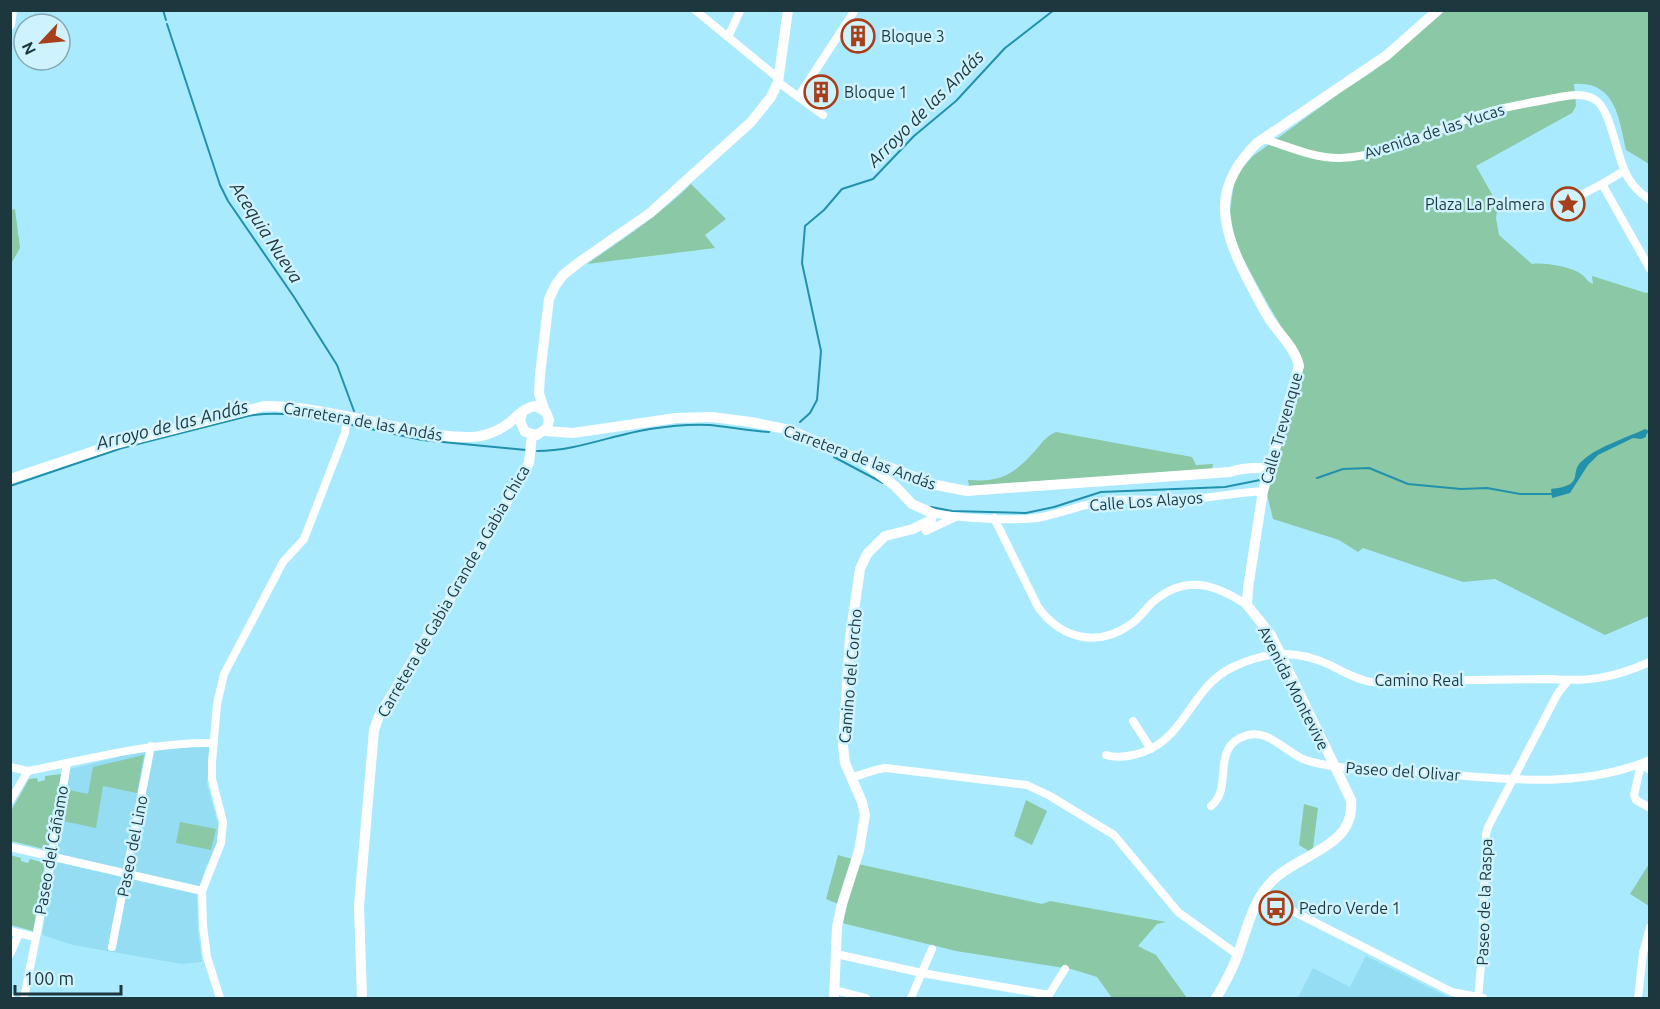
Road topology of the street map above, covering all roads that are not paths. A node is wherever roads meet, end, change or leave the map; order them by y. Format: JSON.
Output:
{"nodes":[{"id":1,"x":12,"y":10,"type":"edge"},
{"id":2,"x":695,"y":10,"type":"edge"},
{"id":3,"x":788,"y":10,"type":"edge"},
{"id":4,"x":855,"y":10,"type":"edge"},
{"id":5,"x":1438,"y":10,"type":"edge"},
{"id":6,"x":740,"y":11,"type":"edge"},
{"id":7,"x":10,"y":25,"type":"edge"},
{"id":8,"x":728,"y":37,"type":"junction"},
{"id":9,"x":778,"y":80,"type":"junction"},
{"id":10,"x":798,"y":98,"type":"junction"},
{"id":11,"x":823,"y":115,"type":"dead end"},
{"id":12,"x":1263,"y":139,"type":"junction"},
{"id":13,"x":1624,"y":171,"type":"junction"},
{"id":14,"x":1602,"y":184,"type":"junction"},
{"id":15,"x":1577,"y":198,"type":"dead end"},
{"id":16,"x":1650,"y":200,"type":"edge"},
{"id":17,"x":1650,"y":269,"type":"edge"},
{"id":18,"x":539,"y":393,"type":"junction"},
{"id":19,"x":532,"y":406,"type":"junction"},
{"id":20,"x":544,"y":409,"type":"junction"},
{"id":21,"x":522,"y":413,"type":"junction"},
{"id":22,"x":347,"y":417,"type":"junction"},
{"id":23,"x":549,"y":420,"type":"junction"},
{"id":24,"x":508,"y":424,"type":"junction"},
{"id":25,"x":544,"y":431,"type":"junction"},
{"id":26,"x":563,"y":431,"type":"junction"},
{"id":27,"x":527,"y":432,"type":"junction"},
{"id":28,"x":858,"y":459,"type":"junction"},
{"id":29,"x":1269,"y":469,"type":"junction"},
{"id":30,"x":10,"y":479,"type":"edge"},
{"id":31,"x":896,"y":479,"type":"junction"},
{"id":32,"x":1263,"y":491,"type":"junction"},
{"id":33,"x":932,"y":515,"type":"junction"},
{"id":34,"x":957,"y":517,"type":"junction"},
{"id":35,"x":994,"y":518,"type":"junction"},
{"id":36,"x":923,"y":529,"type":"junction"},
{"id":37,"x":1247,"y":605,"type":"junction"},
{"id":38,"x":1280,"y":653,"type":"junction"},
{"id":39,"x":1650,"y":662,"type":"edge"},
{"id":40,"x":1550,"y":679,"type":"junction"},
{"id":41,"x":1567,"y":682,"type":"junction"},
{"id":42,"x":1558,"y":693,"type":"junction"},
{"id":43,"x":1133,"y":721,"type":"dead end"},
{"id":44,"x":214,"y":743,"type":"junction"},
{"id":45,"x":151,"y":746,"type":"junction"},
{"id":46,"x":1151,"y":749,"type":"junction"},
{"id":47,"x":1106,"y":755,"type":"dead end"},
{"id":48,"x":1645,"y":762,"type":"edge"},
{"id":49,"x":67,"y":763,"type":"junction"},
{"id":50,"x":10,"y":767,"type":"edge"},
{"id":51,"x":1335,"y":767,"type":"junction"},
{"id":52,"x":1650,"y":770,"type":"edge"},
{"id":53,"x":28,"y":771,"type":"junction"},
{"id":54,"x":851,"y":777,"type":"junction"},
{"id":55,"x":1512,"y":780,"type":"junction"},
{"id":56,"x":10,"y":801,"type":"edge"},
{"id":57,"x":1211,"y":806,"type":"dead end"},
{"id":58,"x":1650,"y":808,"type":"edge"},
{"id":59,"x":10,"y":847,"type":"edge"},
{"id":60,"x":52,"y":857,"type":"junction"},
{"id":61,"x":127,"y":874,"type":"junction"},
{"id":62,"x":202,"y":891,"type":"junction"},
{"id":63,"x":1261,"y":895,"type":"junction"},
{"id":64,"x":1650,"y":927,"type":"edge"},
{"id":65,"x":15,"y":933,"type":"edge"},
{"id":66,"x":35,"y":938,"type":"junction"},
{"id":67,"x":112,"y":947,"type":"dead end"},
{"id":68,"x":932,"y":948,"type":"dead end"},
{"id":69,"x":10,"y":954,"type":"edge"},
{"id":70,"x":836,"y":954,"type":"junction"},
{"id":71,"x":1238,"y":955,"type":"junction"},
{"id":72,"x":1065,"y":969,"type":"dead end"},
{"id":73,"x":922,"y":973,"type":"junction"},
{"id":74,"x":834,"y":994,"type":"edge"},
{"id":75,"x":1048,"y":997,"type":"edge"},
{"id":76,"x":1480,"y":998,"type":"edge"},
{"id":77,"x":24,"y":999,"type":"edge"},
{"id":78,"x":220,"y":999,"type":"edge"},
{"id":79,"x":362,"y":999,"type":"edge"},
{"id":80,"x":866,"y":999,"type":"edge"},
{"id":81,"x":911,"y":999,"type":"edge"},
{"id":82,"x":1216,"y":999,"type":"edge"},
{"id":83,"x":1638,"y":999,"type":"edge"}],
"edges":[{"from":1,"to":7,"type":"street"},
{"from":2,"to":8,"type":"street"},
{"from":3,"to":9,"type":"street"},
{"from":4,"to":10,"type":"street"},
{"from":5,"to":12,"type":"street","name":"Calle Trevenque"},
{"from":6,"to":8,"type":"street"},
{"from":8,"to":9,"type":"street"},
{"from":9,"to":10,"type":"street"},
{"from":9,"to":18,"type":"street"},
{"from":10,"to":11,"type":"street"},
{"from":12,"to":13,"type":"street","name":"Avenida de las Yucas"},
{"from":12,"to":29,"type":"street","name":"Calle Trevenque"},
{"from":13,"to":14,"type":"street"},
{"from":13,"to":16,"type":"street","name":"Avenida de las Yucas"},
{"from":14,"to":15,"type":"street"},
{"from":14,"to":17,"type":"street"},
{"from":18,"to":19,"type":"street"},
{"from":18,"to":20,"type":"street"},
{"from":19,"to":20,"type":"street"},
{"from":19,"to":21,"type":"street"},
{"from":20,"to":23,"type":"street"},
{"from":21,"to":24,"type":"street","name":"Carretera de las Andás"},
{"from":21,"to":27,"type":"street"},
{"from":22,"to":24,"type":"street","name":"Carretera de las Andás"},
{"from":22,"to":30,"type":"street","name":"Carretera de las Andás"},
{"from":22,"to":44,"type":"street"},
{"from":23,"to":25,"type":"street"},
{"from":23,"to":26,"type":"street"},
{"from":24,"to":27,"type":"street"},
{"from":25,"to":26,"type":"street","name":"Carretera de las Andás"},
{"from":25,"to":27,"type":"street"},
{"from":26,"to":28,"type":"street","name":"Carretera de las Andás"},
{"from":27,"to":79,"type":"street","name":"Carretera de Gabia Grande a Gabia Chica"},
{"from":28,"to":31,"type":"street"},
{"from":28,"to":31,"type":"street","name":"Carretera de las Andás"},
{"from":29,"to":31,"type":"street","name":"Carretera de las Andás"},
{"from":29,"to":32,"type":"street","name":"Calle Trevenque"},
{"from":31,"to":33,"type":"street"},
{"from":32,"to":35,"type":"street","name":"Calle Los Alayos"},
{"from":32,"to":37,"type":"street","name":"Calle Trevenque"},
{"from":33,"to":34,"type":"street","name":"Camino del Corcho"},
{"from":33,"to":36,"type":"street"},
{"from":34,"to":35,"type":"street","name":"Camino del Corcho"},
{"from":34,"to":36,"type":"street","name":"Camino del Corcho"},
{"from":35,"to":37,"type":"street","name":"Avenida Montevive"},
{"from":36,"to":54,"type":"street","name":"Camino del Corcho"},
{"from":37,"to":38,"type":"street","name":"Avenida Montevive"},
{"from":38,"to":40,"type":"street","name":"Camino Real"},
{"from":38,"to":46,"type":"street","name":"Camino Real"},
{"from":38,"to":51,"type":"street","name":"Avenida Montevive"},
{"from":39,"to":41,"type":"street","name":"Camino Real"},
{"from":40,"to":41,"type":"street","name":"Camino Real"},
{"from":40,"to":42,"type":"street"},
{"from":41,"to":42,"type":"street","name":"Paseo de la Raspa"},
{"from":42,"to":55,"type":"street","name":"Paseo de la Raspa"},
{"from":43,"to":46,"type":"street"},
{"from":44,"to":45,"type":"street"},
{"from":44,"to":62,"type":"street"},
{"from":45,"to":49,"type":"street"},
{"from":45,"to":61,"type":"street","name":"Paseo del Lino"},
{"from":46,"to":47,"type":"street","name":"Camino Real"},
{"from":48,"to":52,"type":"street"},
{"from":48,"to":55,"type":"street","name":"Paseo del Olivar"},
{"from":48,"to":58,"type":"street"},
{"from":49,"to":53,"type":"street"},
{"from":49,"to":60,"type":"street","name":"Paseo del Cáñamo"},
{"from":50,"to":53,"type":"street"},
{"from":51,"to":55,"type":"street","name":"Paseo del Olivar"},
{"from":51,"to":57,"type":"street","name":"Paseo del Olivar"},
{"from":51,"to":63,"type":"street","name":"Avenida Montevive"},
{"from":53,"to":56,"type":"street"},
{"from":54,"to":70,"type":"street","name":"Camino del Corcho"},
{"from":54,"to":71,"type":"street"},
{"from":55,"to":76,"type":"street","name":"Paseo de la Raspa"},
{"from":59,"to":60,"type":"street"},
{"from":60,"to":61,"type":"street"},
{"from":60,"to":66,"type":"street","name":"Paseo del Cáñamo"},
{"from":61,"to":62,"type":"street"},
{"from":61,"to":67,"type":"street","name":"Paseo del Lino"},
{"from":62,"to":78,"type":"street"},
{"from":63,"to":71,"type":"street","name":"Avenida Montevive"},
{"from":63,"to":76,"type":"street"},
{"from":64,"to":83,"type":"street"},
{"from":65,"to":66,"type":"street"},
{"from":65,"to":69,"type":"street"},
{"from":66,"to":77,"type":"street","name":"Paseo del Cáñamo"},
{"from":68,"to":73,"type":"street"},
{"from":70,"to":73,"type":"street"},
{"from":70,"to":74,"type":"street","name":"Camino del Corcho"},
{"from":71,"to":82,"type":"street","name":"Avenida Montevive"},
{"from":72,"to":75,"type":"street"},
{"from":73,"to":75,"type":"street"},
{"from":73,"to":81,"type":"street"},
{"from":74,"to":80,"type":"street"}]}
